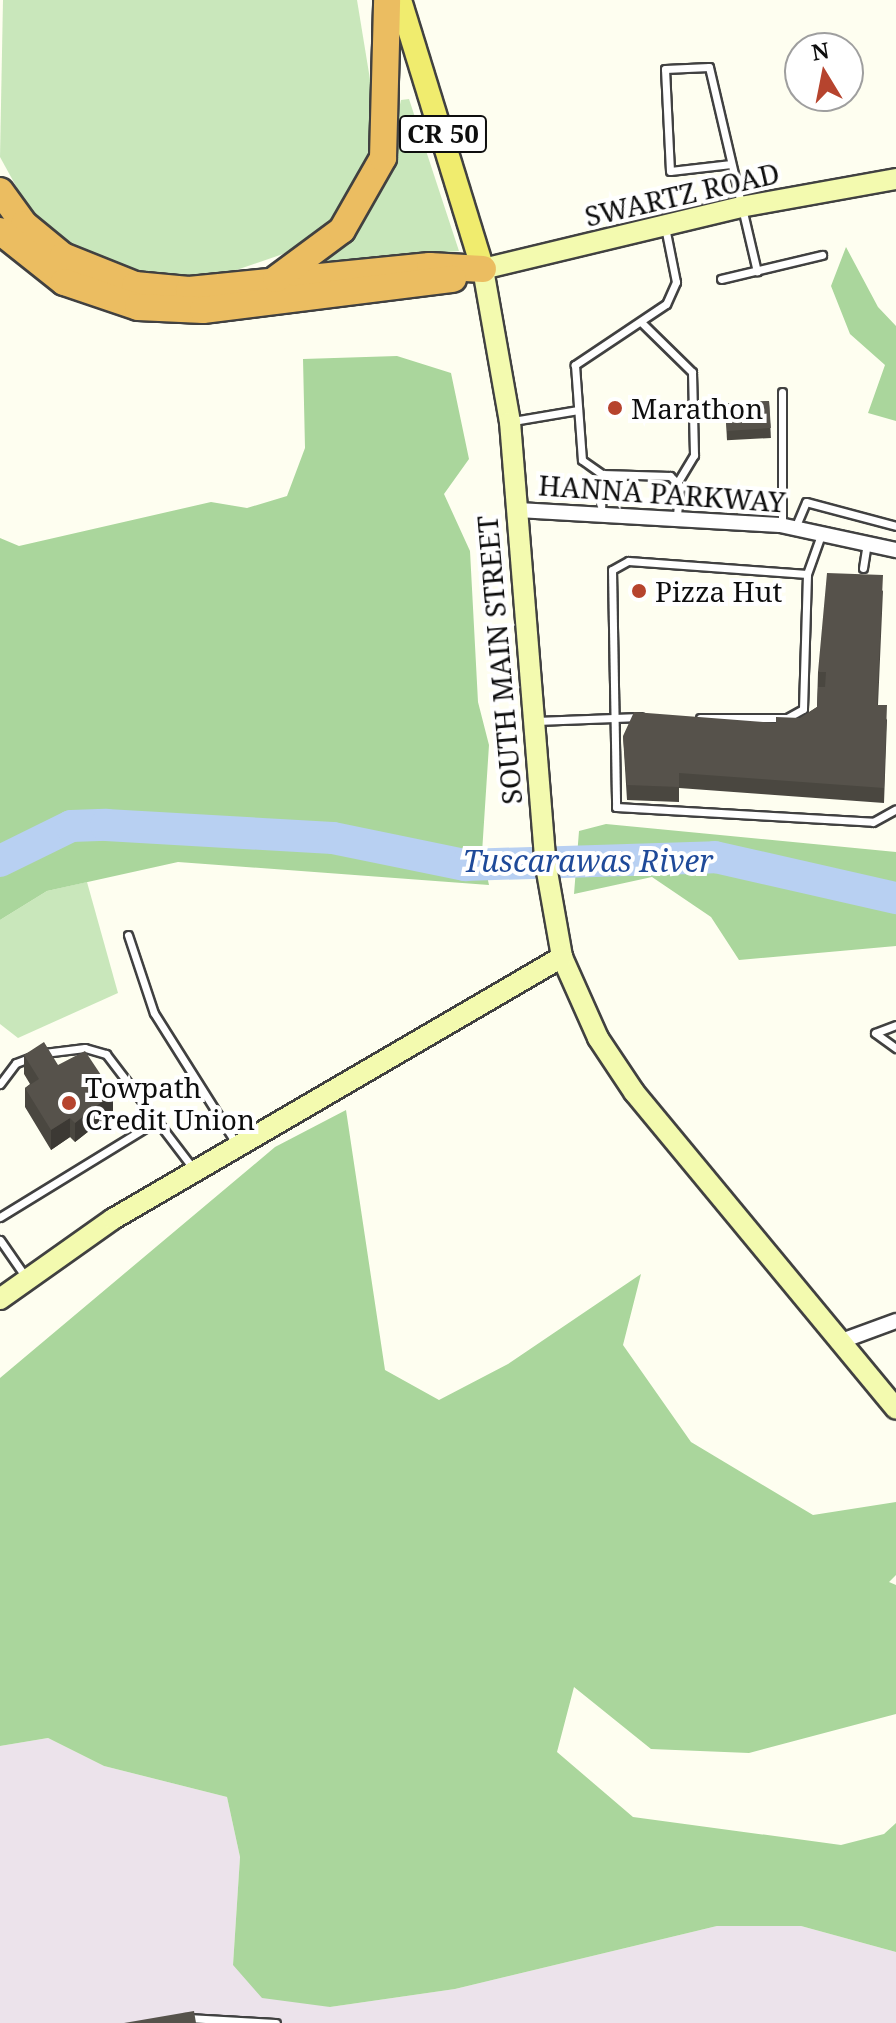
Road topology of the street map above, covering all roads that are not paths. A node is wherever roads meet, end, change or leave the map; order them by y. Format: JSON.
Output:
{"nodes":[{"id":1,"x":387,"y":0,"type":"edge"},
{"id":2,"x":400,"y":0,"type":"edge"},
{"id":3,"x":731,"y":164,"type":"junction"},
{"id":4,"x":896,"y":179,"type":"edge"},
{"id":5,"x":0,"y":191,"type":"edge"},
{"id":6,"x":741,"y":207,"type":"junction"},
{"id":7,"x":664,"y":225,"type":"junction"},
{"id":8,"x":0,"y":231,"type":"edge"},
{"id":9,"x":822,"y":255,"type":"dead end"},
{"id":10,"x":483,"y":269,"type":"junction"},
{"id":11,"x":757,"y":271,"type":"junction"},
{"id":12,"x":721,"y":279,"type":"dead end"},
{"id":13,"x":274,"y":280,"type":"junction"},
{"id":14,"x":642,"y":323,"type":"junction"},
{"id":15,"x":782,"y":392,"type":"dead end"},
{"id":16,"x":578,"y":410,"type":"junction"},
{"id":17,"x":510,"y":422,"type":"junction"},
{"id":18,"x":602,"y":474,"type":"junction"},
{"id":19,"x":677,"y":483,"type":"junction"},
{"id":20,"x":518,"y":510,"type":"junction"},
{"id":21,"x":601,"y":512,"type":"junction"},
{"id":22,"x":677,"y":517,"type":"junction"},
{"id":23,"x":896,"y":526,"type":"edge"},
{"id":24,"x":788,"y":527,"type":"junction"},
{"id":25,"x":821,"y":535,"type":"junction"},
{"id":26,"x":866,"y":548,"type":"junction"},
{"id":27,"x":896,"y":550,"type":"edge"},
{"id":28,"x":863,"y":568,"type":"dead end"},
{"id":29,"x":807,"y":574,"type":"junction"},
{"id":30,"x":614,"y":717,"type":"junction"},
{"id":31,"x":646,"y":717,"type":"edge"},
{"id":32,"x":693,"y":718,"type":"edge"},
{"id":33,"x":534,"y":721,"type":"junction"},
{"id":34,"x":896,"y":809,"type":"edge"},
{"id":35,"x":128,"y":935,"type":"dead end"},
{"id":36,"x":562,"y":957,"type":"junction"},
{"id":37,"x":896,"y":1025,"type":"edge"},
{"id":38,"x":896,"y":1048,"type":"edge"},
{"id":39,"x":0,"y":1084,"type":"edge"},
{"id":40,"x":158,"y":1120,"type":"junction"},
{"id":41,"x":237,"y":1145,"type":"junction"},
{"id":42,"x":195,"y":1170,"type":"junction"},
{"id":43,"x":0,"y":1217,"type":"edge"},
{"id":44,"x":0,"y":1240,"type":"edge"},
{"id":45,"x":26,"y":1278,"type":"junction"},
{"id":46,"x":0,"y":1299,"type":"edge"},
{"id":47,"x":896,"y":1321,"type":"edge"},
{"id":48,"x":839,"y":1342,"type":"junction"},
{"id":49,"x":896,"y":1409,"type":"edge"},
{"id":50,"x":172,"y":2020,"type":"edge"},
{"id":51,"x":276,"y":2023,"type":"edge"}],
"edges":[{"from":1,"to":13,"type":"highway"},
{"from":2,"to":10,"type":"main road","name":"SOUTH MAIN STREET","number":"CR 50"},
{"from":3,"to":3,"type":"lane"},
{"from":3,"to":6,"type":"lane"},
{"from":4,"to":6,"type":"main road","name":"SWARTZ ROAD"},
{"from":5,"to":13,"type":"highway"},
{"from":6,"to":7,"type":"main road","name":"SWARTZ ROAD"},
{"from":6,"to":11,"type":"lane"},
{"from":7,"to":10,"type":"main road","name":"SWARTZ ROAD"},
{"from":7,"to":14,"type":"lane"},
{"from":8,"to":10,"type":"highway"},
{"from":9,"to":11,"type":"lane"},
{"from":10,"to":13,"type":"highway"},
{"from":10,"to":17,"type":"main road","name":"SOUTH MAIN STREET"},
{"from":11,"to":12,"type":"lane"},
{"from":14,"to":16,"type":"lane"},
{"from":14,"to":19,"type":"lane"},
{"from":15,"to":24,"type":"lane"},
{"from":16,"to":17,"type":"lane"},
{"from":16,"to":18,"type":"lane"},
{"from":17,"to":20,"type":"main road","name":"SOUTH MAIN STREET"},
{"from":18,"to":19,"type":"lane"},
{"from":18,"to":21,"type":"lane"},
{"from":19,"to":22,"type":"lane"},
{"from":20,"to":21,"type":"street","name":"HANNA PARKWAY"},
{"from":20,"to":33,"type":"main road","name":"SOUTH MAIN STREET"},
{"from":21,"to":22,"type":"street","name":"HANNA PARKWAY"},
{"from":22,"to":24,"type":"street","name":"HANNA PARKWAY"},
{"from":23,"to":24,"type":"lane"},
{"from":24,"to":25,"type":"street","name":"HANNA PARKWAY"},
{"from":25,"to":26,"type":"street","name":"HANNA PARKWAY"},
{"from":25,"to":29,"type":"lane"},
{"from":26,"to":27,"type":"street","name":"HANNA PARKWAY"},
{"from":26,"to":28,"type":"lane"},
{"from":29,"to":30,"type":"lane"},
{"from":29,"to":32,"type":"lane"},
{"from":30,"to":31,"type":"lane"},
{"from":30,"to":33,"type":"lane"},
{"from":30,"to":34,"type":"lane"},
{"from":33,"to":36,"type":"main road","name":"SOUTH MAIN STREET"},
{"from":35,"to":41,"type":"lane"},
{"from":36,"to":41,"type":"main road"},
{"from":36,"to":48,"type":"main road","name":"SOUTH MAIN STREET"},
{"from":37,"to":38,"type":"lane"},
{"from":39,"to":40,"type":"lane"},
{"from":40,"to":42,"type":"lane"},
{"from":40,"to":43,"type":"lane"},
{"from":41,"to":42,"type":"main road"},
{"from":42,"to":45,"type":"main road"},
{"from":44,"to":45,"type":"lane"},
{"from":45,"to":46,"type":"main road"},
{"from":47,"to":48,"type":"street"},
{"from":48,"to":49,"type":"main road","name":"SOUTH MAIN STREET"},
{"from":50,"to":51,"type":"lane"}]}
